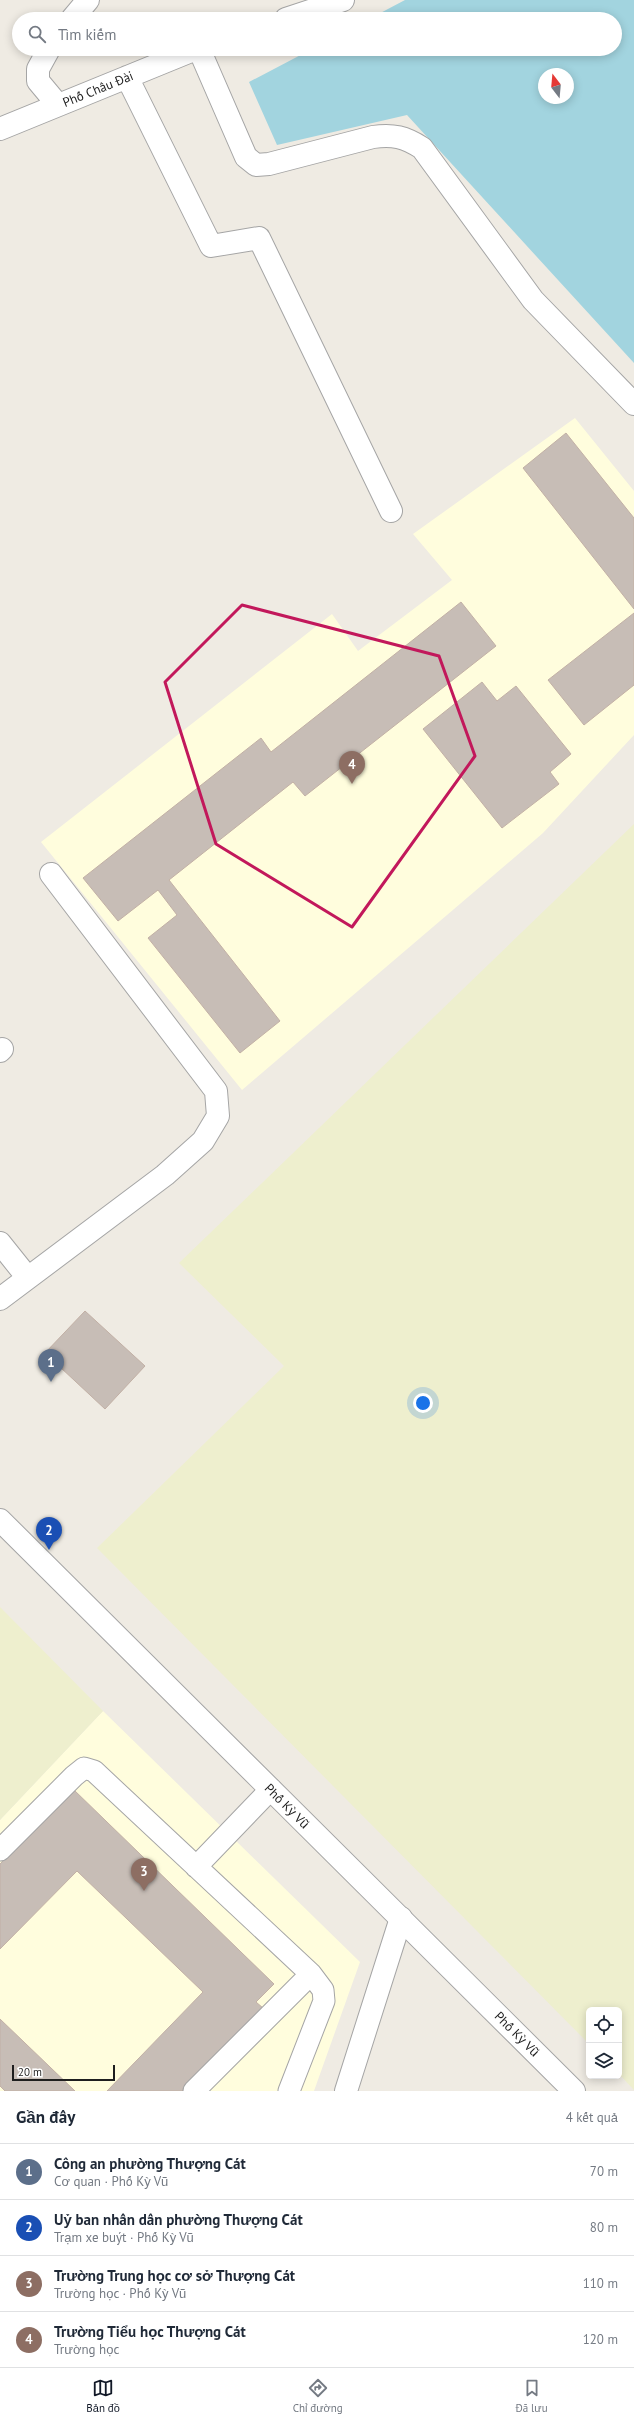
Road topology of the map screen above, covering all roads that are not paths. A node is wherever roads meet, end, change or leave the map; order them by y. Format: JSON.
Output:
{"nodes":[{"id":1,"x":88,"y":0,"type":"edge"},
{"id":2,"x":343,"y":0,"type":"edge"},
{"id":3,"x":78,"y":12,"type":"edge"},
{"id":4,"x":307,"y":12,"type":"edge"},
{"id":5,"x":45,"y":56,"type":"edge"},
{"id":6,"x":180,"y":56,"type":"edge"},
{"id":7,"x":201,"y":56,"type":"edge"},
{"id":8,"x":127,"y":77,"type":"junction"},
{"id":9,"x":58,"y":105,"type":"junction"},
{"id":10,"x":0,"y":129,"type":"edge"},
{"id":11,"x":634,"y":404,"type":"edge"},
{"id":12,"x":391,"y":511,"type":"dead end"},
{"id":13,"x":51,"y":874,"type":"dead end"},
{"id":14,"x":0,"y":1243,"type":"edge"},
{"id":15,"x":28,"y":1278,"type":"junction"},
{"id":16,"x":0,"y":1299,"type":"edge"},
{"id":17,"x":0,"y":1520,"type":"edge"},
{"id":18,"x":270,"y":1789,"type":"junction"},
{"id":19,"x":0,"y":1850,"type":"edge"},
{"id":20,"x":196,"y":1867,"type":"junction"},
{"id":21,"x":401,"y":1918,"type":"junction"},
{"id":22,"x":311,"y":1974,"type":"junction"},
{"id":23,"x":194,"y":2091,"type":"edge"},
{"id":24,"x":289,"y":2091,"type":"edge"},
{"id":25,"x":346,"y":2091,"type":"edge"},
{"id":26,"x":574,"y":2091,"type":"edge"}],
"edges":[{"from":1,"to":3,"type":"street"},
{"from":2,"to":4,"type":"street"},
{"from":5,"to":9,"type":"street"},
{"from":6,"to":8,"type":"street","name":"Phố Châu Đài"},
{"from":7,"to":11,"type":"street"},
{"from":8,"to":9,"type":"street","name":"Phố Châu Đài"},
{"from":8,"to":12,"type":"street"},
{"from":9,"to":10,"type":"street","name":"Phố Châu Đài"},
{"from":13,"to":15,"type":"street"},
{"from":14,"to":15,"type":"street"},
{"from":15,"to":16,"type":"street"},
{"from":17,"to":18,"type":"street","name":"Phố Kỳ Vũ"},
{"from":18,"to":20,"type":"lane"},
{"from":18,"to":21,"type":"street","name":"Phố Kỳ Vũ"},
{"from":19,"to":20,"type":"lane"},
{"from":20,"to":22,"type":"lane"},
{"from":21,"to":25,"type":"street"},
{"from":21,"to":26,"type":"street","name":"Phố Kỳ Vũ"},
{"from":22,"to":23,"type":"lane"},
{"from":22,"to":24,"type":"lane"}]}
